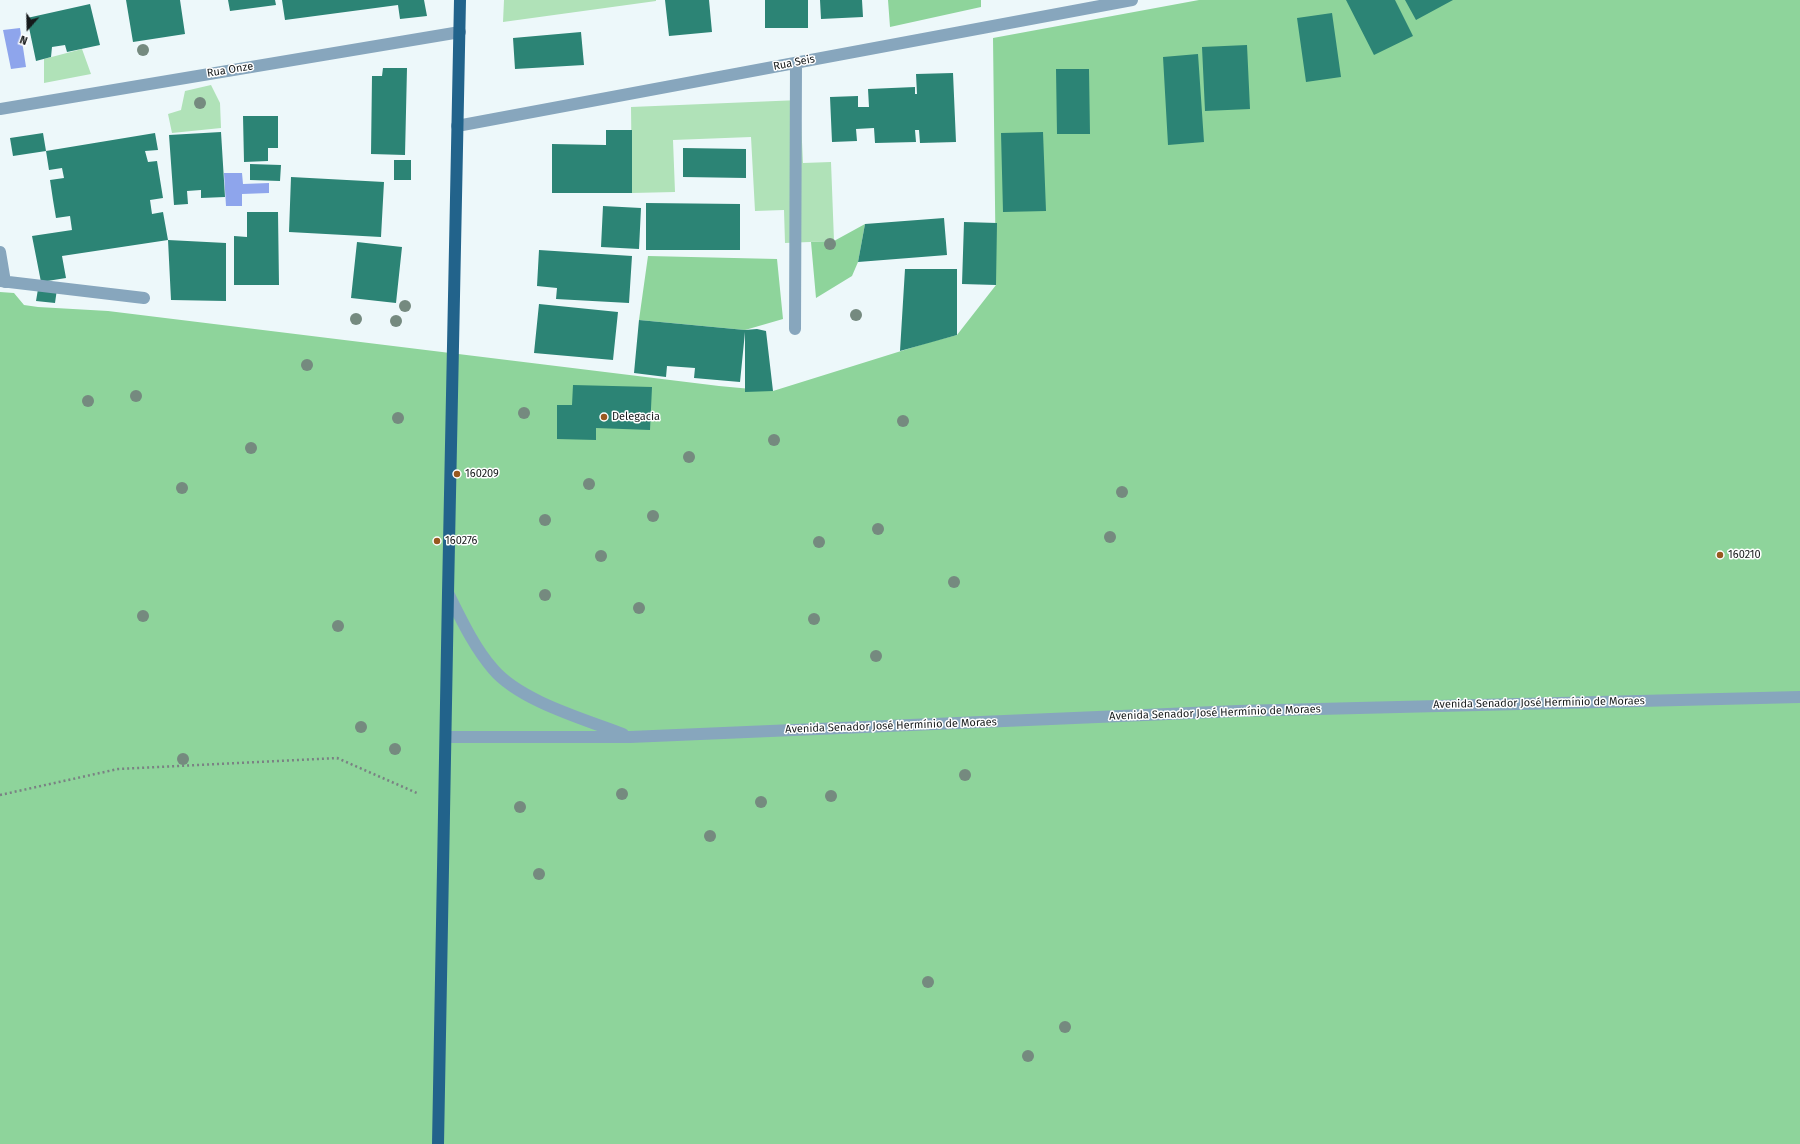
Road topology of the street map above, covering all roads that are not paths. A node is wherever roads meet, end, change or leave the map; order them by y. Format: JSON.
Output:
{"nodes":[{"id":1,"x":460,"y":0,"type":"edge"},
{"id":2,"x":1132,"y":0,"type":"edge"},
{"id":3,"x":460,"y":32,"type":"junction"},
{"id":4,"x":796,"y":63,"type":"junction"},
{"id":5,"x":0,"y":109,"type":"edge"},
{"id":6,"x":457,"y":126,"type":"junction"},
{"id":7,"x":0,"y":252,"type":"edge"},
{"id":8,"x":3,"y":282,"type":"edge"},
{"id":9,"x":144,"y":298,"type":"dead end"},
{"id":10,"x":795,"y":329,"type":"dead end"},
{"id":11,"x":448,"y":593,"type":"junction"},
{"id":12,"x":1800,"y":697,"type":"edge"},
{"id":13,"x":630,"y":736,"type":"junction"},
{"id":14,"x":446,"y":737,"type":"junction"},
{"id":15,"x":438,"y":1144,"type":"edge"}],
"edges":[{"from":1,"to":3,"type":"main road"},
{"from":2,"to":4,"type":"street","name":"Rua Seis"},
{"from":3,"to":5,"type":"street","name":"Rua Onze"},
{"from":3,"to":6,"type":"main road"},
{"from":4,"to":6,"type":"street","name":"Rua Seis"},
{"from":4,"to":10,"type":"street"},
{"from":6,"to":11,"type":"main road"},
{"from":7,"to":8,"type":"street"},
{"from":8,"to":9,"type":"street"},
{"from":11,"to":13,"type":"street","name":"Avenida Senador José Hermínio de Moraes"},
{"from":11,"to":14,"type":"main road"},
{"from":12,"to":13,"type":"street","name":"Avenida Senador José Hermínio de Moraes"},
{"from":13,"to":14,"type":"street","name":"Avenida Senador José Hermínio de Moraes"},
{"from":14,"to":15,"type":"main road"}]}
